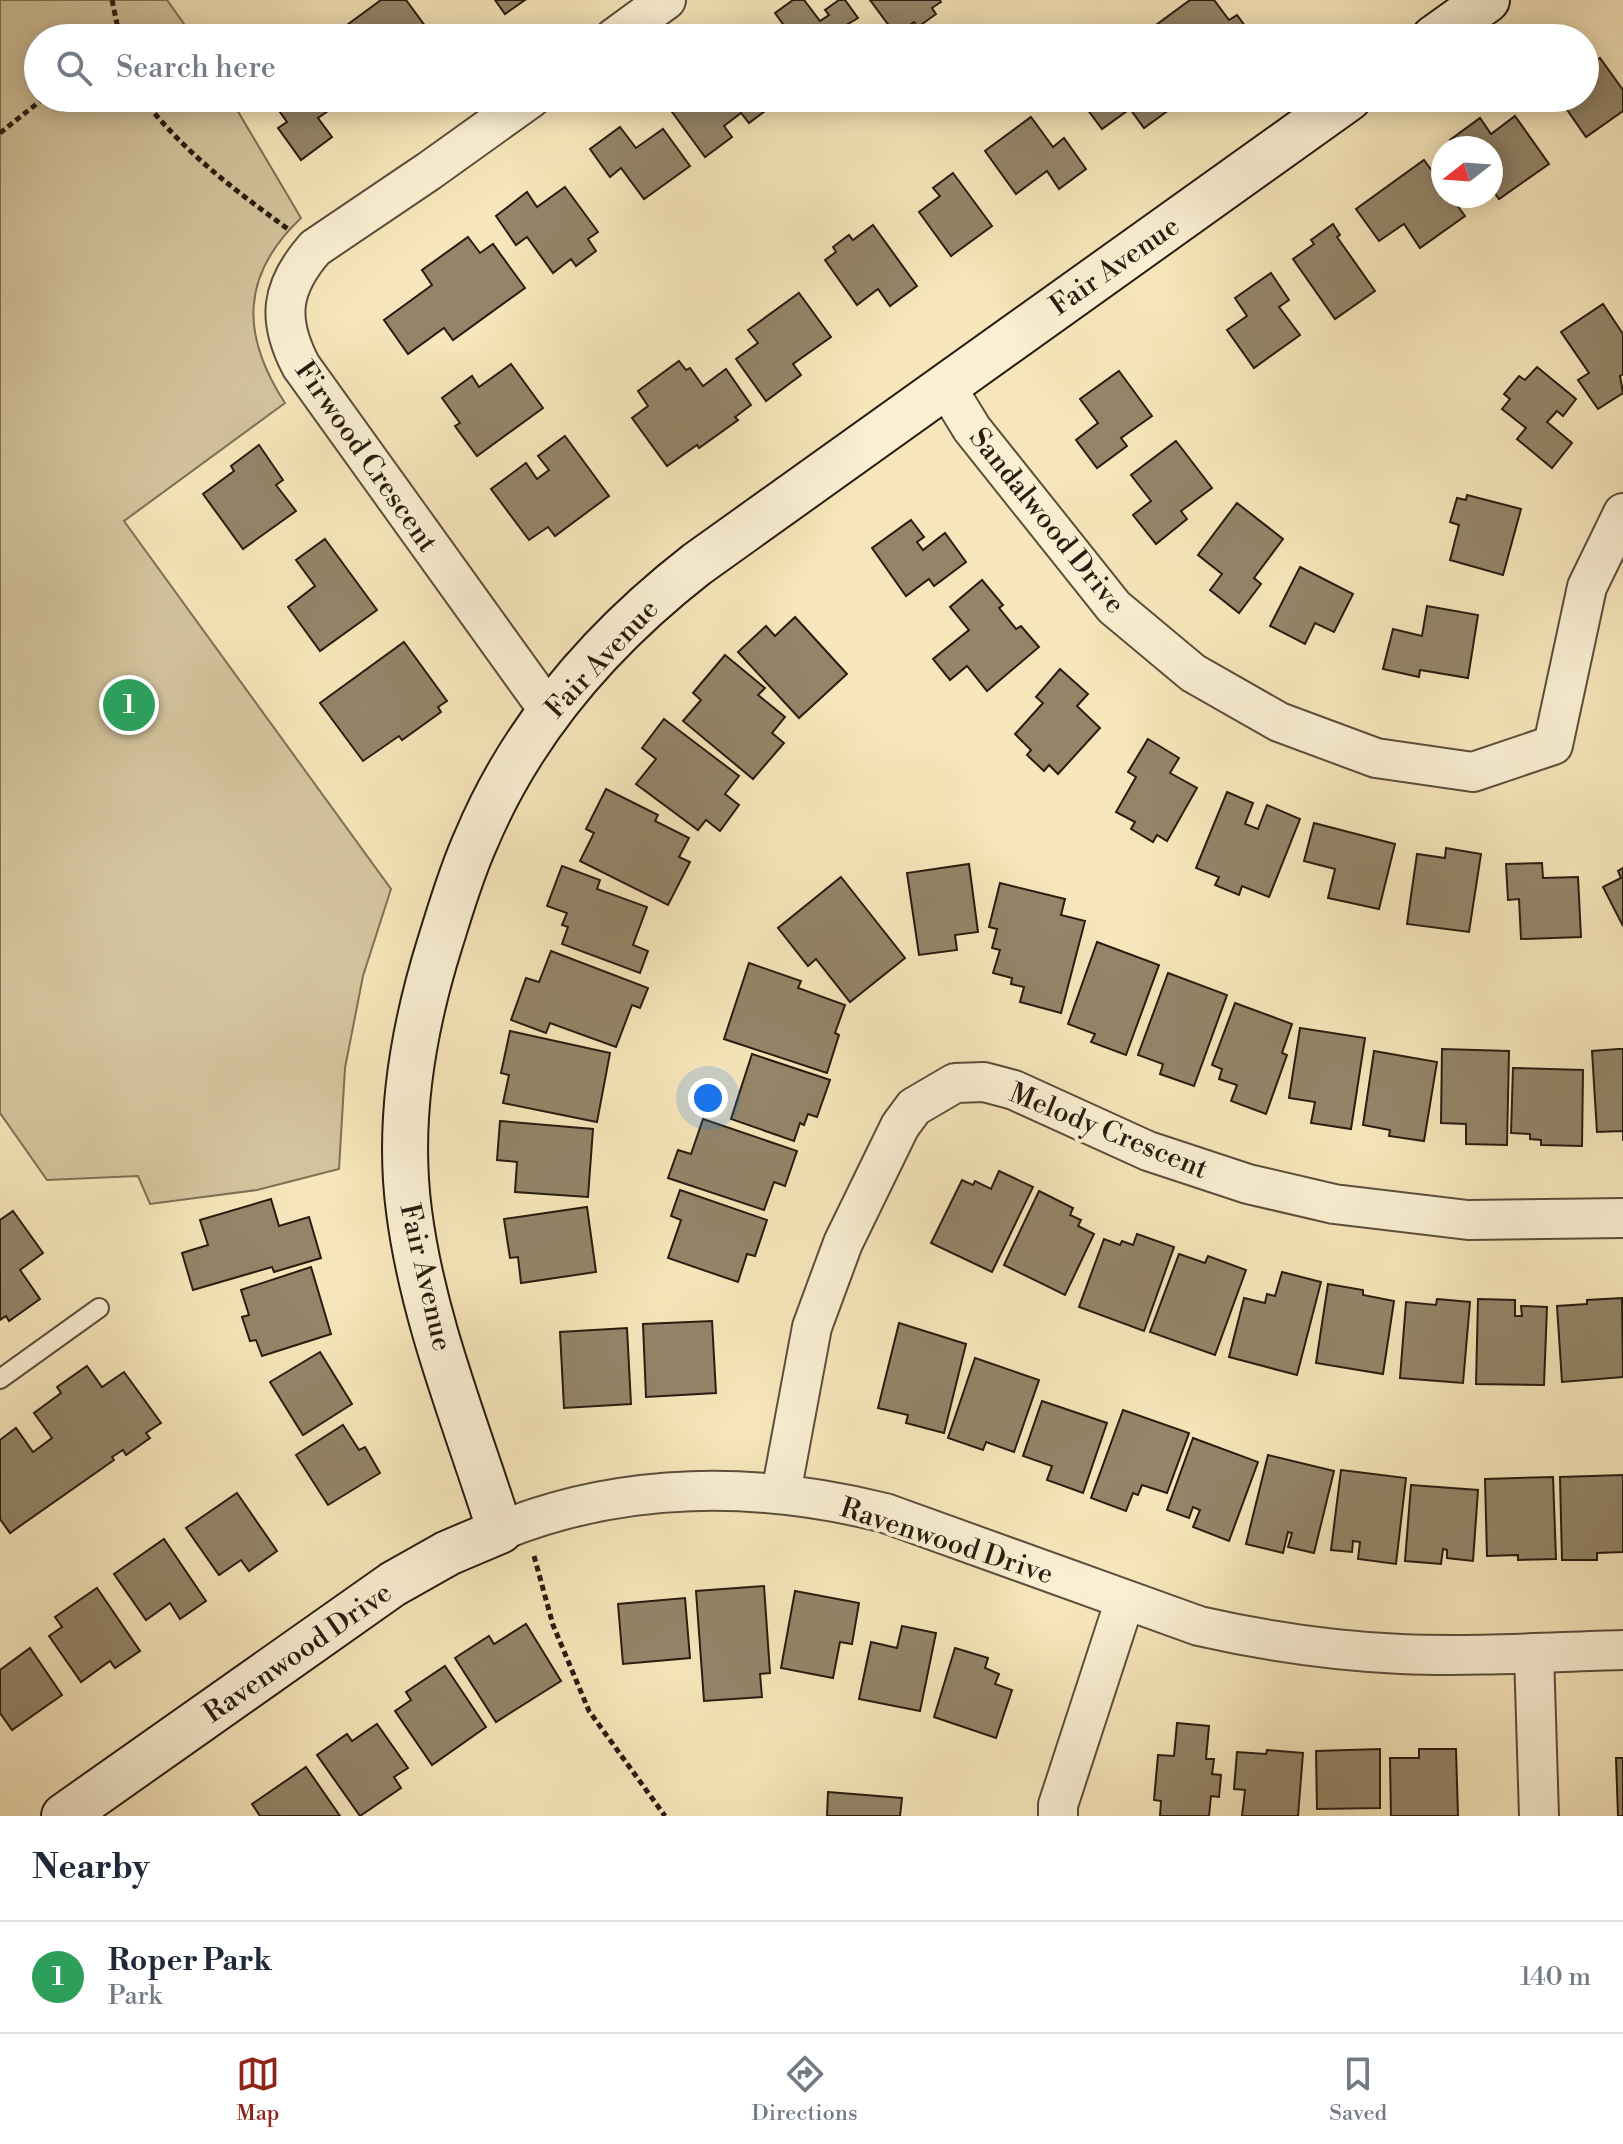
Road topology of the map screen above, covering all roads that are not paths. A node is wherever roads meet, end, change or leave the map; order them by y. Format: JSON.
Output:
{"nodes":[{"id":1,"x":666,"y":0,"type":"edge"},
{"id":2,"x":1487,"y":0,"type":"edge"},
{"id":3,"x":633,"y":24,"type":"edge"},
{"id":4,"x":1454,"y":24,"type":"edge"},
{"id":5,"x":511,"y":112,"type":"edge"},
{"id":6,"x":1329,"y":112,"type":"edge"},
{"id":7,"x":945,"y":385,"type":"junction"},
{"id":8,"x":1623,"y":513,"type":"edge"},
{"id":9,"x":549,"y":711,"type":"junction"},
{"id":10,"x":1623,"y":1218,"type":"edge"},
{"id":11,"x":99,"y":1308,"type":"dead end"},
{"id":12,"x":0,"y":1379,"type":"edge"},
{"id":13,"x":781,"y":1493,"type":"junction"},
{"id":14,"x":512,"y":1525,"type":"junction"},
{"id":15,"x":1125,"y":1600,"type":"junction"},
{"id":16,"x":1623,"y":1650,"type":"edge"},
{"id":17,"x":1534,"y":1653,"type":"junction"},
{"id":18,"x":64,"y":1816,"type":"edge"},
{"id":19,"x":1058,"y":1816,"type":"edge"},
{"id":20,"x":1539,"y":1816,"type":"edge"}],
"edges":[{"from":1,"to":3,"type":"street"},
{"from":2,"to":4,"type":"street"},
{"from":5,"to":9,"type":"street","name":"Firwood Crescent"},
{"from":6,"to":7,"type":"street","name":"Fair Avenue"},
{"from":7,"to":8,"type":"street","name":"Sandalwood Drive"},
{"from":7,"to":9,"type":"street","name":"Fair Avenue"},
{"from":9,"to":14,"type":"street","name":"Fair Avenue"},
{"from":10,"to":13,"type":"street","name":"Melody Crescent"},
{"from":11,"to":12,"type":"lane"},
{"from":13,"to":14,"type":"street","name":"Ravenwood Drive"},
{"from":13,"to":15,"type":"street","name":"Ravenwood Drive"},
{"from":14,"to":18,"type":"street","name":"Ravenwood Drive"},
{"from":15,"to":17,"type":"street","name":"Ravenwood Drive"},
{"from":15,"to":19,"type":"street"},
{"from":16,"to":17,"type":"street","name":"Ravenwood Drive"},
{"from":17,"to":20,"type":"street"}]}
